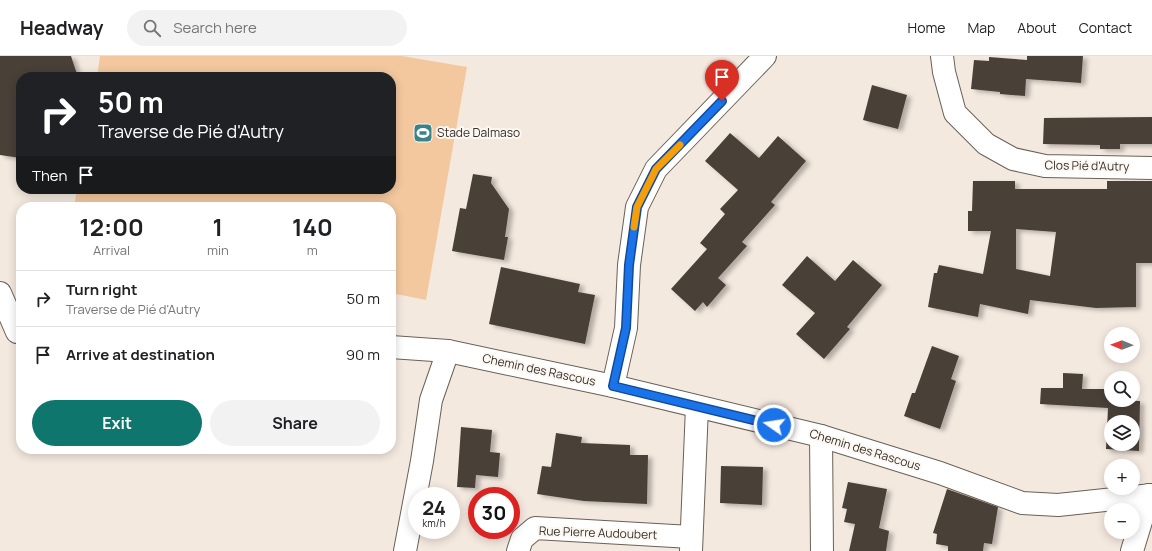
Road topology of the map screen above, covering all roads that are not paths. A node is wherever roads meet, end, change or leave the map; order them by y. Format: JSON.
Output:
{"nodes":[{"id":1,"x":765,"y":56,"type":"edge"},
{"id":2,"x":942,"y":56,"type":"edge"},
{"id":3,"x":1152,"y":168,"type":"edge"},
{"id":4,"x":0,"y":293,"type":"edge"},
{"id":5,"x":13,"y":331,"type":"edge"},
{"id":6,"x":396,"y":347,"type":"edge"},
{"id":7,"x":448,"y":351,"type":"junction"},
{"id":8,"x":613,"y":386,"type":"junction"},
{"id":9,"x":697,"y":407,"type":"junction"},
{"id":10,"x":821,"y":436,"type":"junction"},
{"id":11,"x":1151,"y":495,"type":"edge"},
{"id":12,"x":691,"y":544,"type":"edge"},
{"id":13,"x":405,"y":551,"type":"edge"},
{"id":14,"x":518,"y":551,"type":"edge"},
{"id":15,"x":822,"y":551,"type":"edge"},
{"id":16,"x":1132,"y":551,"type":"edge"}],
"edges":[{"from":1,"to":8,"type":"street"},
{"from":2,"to":3,"type":"street","name":"Clos Pié d'Autry"},
{"from":4,"to":5,"type":"street"},
{"from":6,"to":7,"type":"street","name":"Chemin des Rascous"},
{"from":7,"to":8,"type":"street","name":"Chemin des Rascous"},
{"from":7,"to":13,"type":"street"},
{"from":8,"to":9,"type":"street","name":"Chemin des Rascous"},
{"from":9,"to":10,"type":"street","name":"Chemin des Rascous"},
{"from":9,"to":12,"type":"street","name":"Rue Pierre Audoubert"},
{"from":10,"to":11,"type":"street","name":"Chemin des Rascous"},
{"from":10,"to":15,"type":"street"},
{"from":11,"to":16,"type":"street"},
{"from":12,"to":14,"type":"street","name":"Rue Pierre Audoubert"}]}
